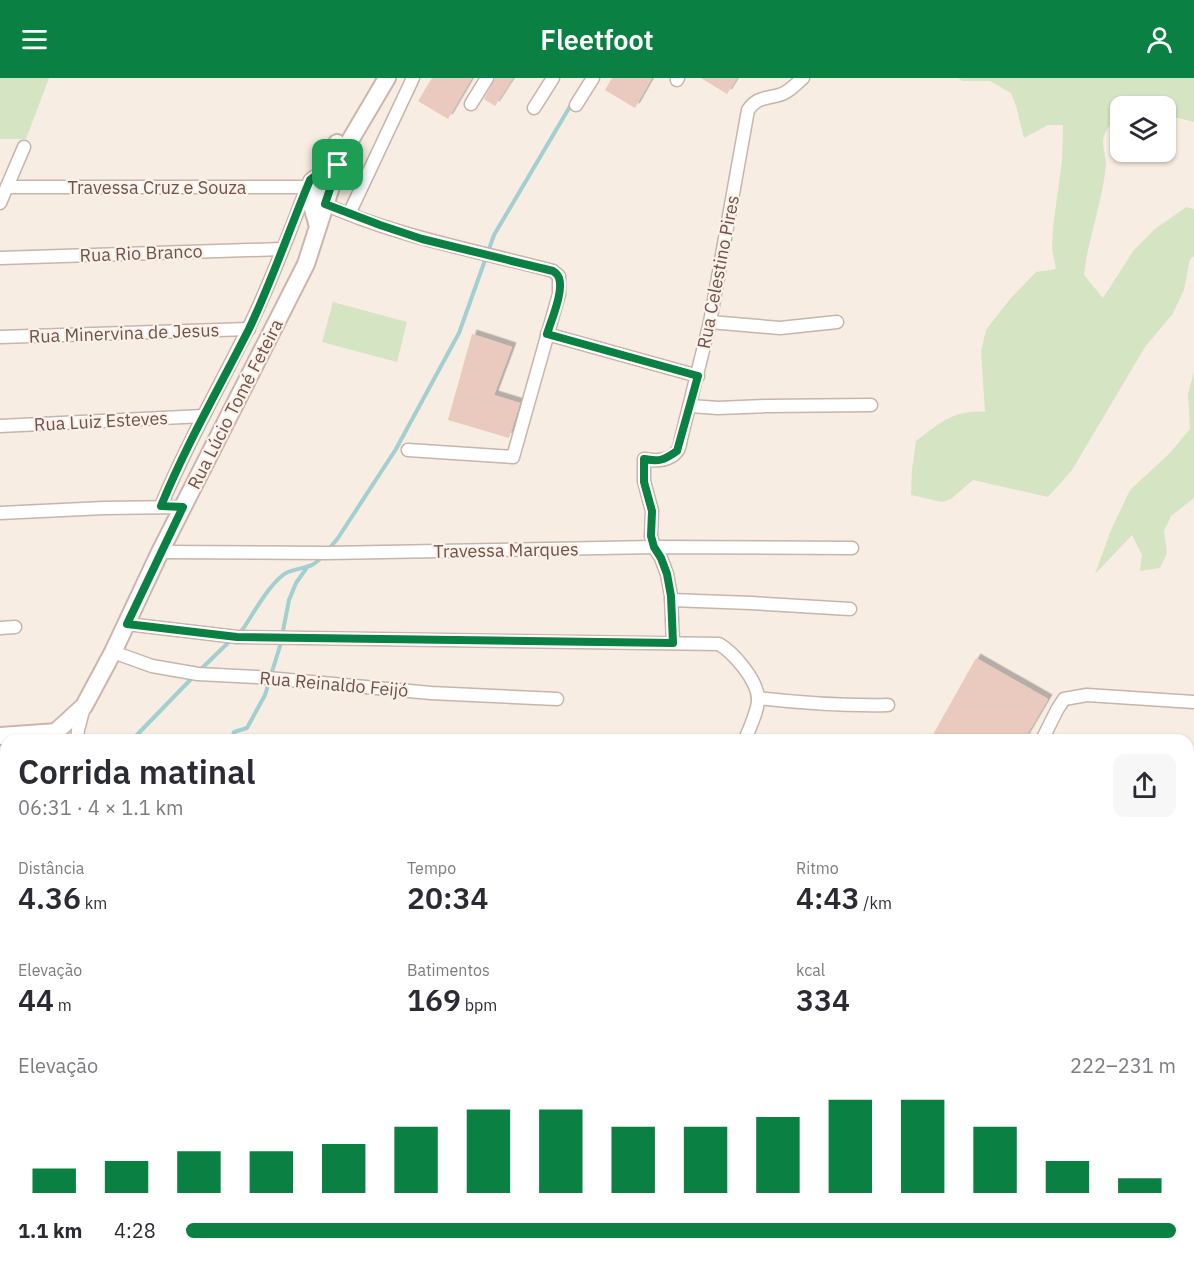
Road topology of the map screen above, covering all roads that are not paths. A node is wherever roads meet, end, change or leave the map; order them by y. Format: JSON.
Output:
{"nodes":[{"id":1,"x":376,"y":78,"type":"edge"},
{"id":2,"x":387,"y":78,"type":"edge"},
{"id":3,"x":412,"y":78,"type":"edge"},
{"id":4,"x":487,"y":78,"type":"edge"},
{"id":5,"x":554,"y":78,"type":"edge"},
{"id":6,"x":593,"y":78,"type":"edge"},
{"id":7,"x":803,"y":78,"type":"edge"},
{"id":8,"x":471,"y":104,"type":"dead end"},
{"id":9,"x":576,"y":105,"type":"dead end"},
{"id":10,"x":534,"y":108,"type":"dead end"},
{"id":11,"x":24,"y":147,"type":"dead end"},
{"id":12,"x":331,"y":167,"type":"junction"},
{"id":13,"x":7,"y":187,"type":"junction"},
{"id":14,"x":316,"y":197,"type":"junction"},
{"id":15,"x":0,"y":203,"type":"edge"},
{"id":16,"x":348,"y":214,"type":"junction"},
{"id":17,"x":282,"y":249,"type":"junction"},
{"id":18,"x":0,"y":258,"type":"edge"},
{"id":19,"x":710,"y":322,"type":"junction"},
{"id":20,"x":837,"y":322,"type":"dead end"},
{"id":21,"x":249,"y":329,"type":"junction"},
{"id":22,"x":547,"y":334,"type":"junction"},
{"id":23,"x":0,"y":337,"type":"edge"},
{"id":24,"x":698,"y":376,"type":"junction"},
{"id":25,"x":871,"y":405,"type":"dead end"},
{"id":26,"x":690,"y":406,"type":"junction"},
{"id":27,"x":203,"y":416,"type":"junction"},
{"id":28,"x":0,"y":426,"type":"edge"},
{"id":29,"x":408,"y":450,"type":"dead end"},
{"id":30,"x":161,"y":506,"type":"junction"},
{"id":31,"x":183,"y":507,"type":"junction"},
{"id":32,"x":0,"y":513,"type":"edge"},
{"id":33,"x":654,"y":547,"type":"junction"},
{"id":34,"x":852,"y":548,"type":"dead end"},
{"id":35,"x":160,"y":552,"type":"junction"},
{"id":36,"x":671,"y":600,"type":"junction"},
{"id":37,"x":850,"y":609,"type":"dead end"},
{"id":38,"x":127,"y":624,"type":"junction"},
{"id":39,"x":15,"y":627,"type":"dead end"},
{"id":40,"x":0,"y":628,"type":"edge"},
{"id":41,"x":673,"y":643,"type":"junction"},
{"id":42,"x":113,"y":652,"type":"junction"},
{"id":43,"x":758,"y":698,"type":"junction"},
{"id":44,"x":557,"y":699,"type":"dead end"},
{"id":45,"x":1194,"y":702,"type":"edge"},
{"id":46,"x":888,"y":705,"type":"dead end"},
{"id":47,"x":84,"y":706,"type":"junction"},
{"id":48,"x":54,"y":734,"type":"edge"},
{"id":49,"x":78,"y":734,"type":"edge"},
{"id":50,"x":747,"y":734,"type":"edge"},
{"id":51,"x":1045,"y":734,"type":"edge"}],
"edges":[{"from":1,"to":12,"type":"main road","name":"Rua Lúcio Tomé Feteira"},
{"from":2,"to":12,"type":"main road","name":"Rua Lúcio Tomé Feteira"},
{"from":3,"to":16,"type":"street"},
{"from":4,"to":8,"type":"street"},
{"from":5,"to":10,"type":"street"},
{"from":6,"to":9,"type":"street"},
{"from":7,"to":19,"type":"street","name":"Rua Celestino Pires"},
{"from":11,"to":13,"type":"street"},
{"from":12,"to":14,"type":"main road","name":"Rua Lúcio Tomé Feteira"},
{"from":13,"to":14,"type":"street","name":"Travessa Cruz e Souza"},
{"from":13,"to":15,"type":"street"},
{"from":14,"to":16,"type":"street"},
{"from":14,"to":17,"type":"street","name":"Rua Lúcio Tomé Feteira"},
{"from":14,"to":31,"type":"main road","name":"Rua Lúcio Tomé Feteira"},
{"from":16,"to":22,"type":"street"},
{"from":17,"to":18,"type":"street","name":"Rua Rio Branco"},
{"from":17,"to":21,"type":"street","name":"Rua Lúcio Tomé Feteira"},
{"from":19,"to":20,"type":"street"},
{"from":19,"to":24,"type":"street","name":"Rua Celestino Pires"},
{"from":21,"to":23,"type":"street","name":"Rua Minervina de Jesus"},
{"from":21,"to":27,"type":"street","name":"Rua Lúcio Tomé Feteira"},
{"from":22,"to":24,"type":"street"},
{"from":22,"to":29,"type":"street"},
{"from":24,"to":26,"type":"street","name":"Rua Celestino Pires"},
{"from":25,"to":26,"type":"street"},
{"from":26,"to":33,"type":"street","name":"Rua Celestino Pires"},
{"from":27,"to":28,"type":"street","name":"Rua Luiz Esteves"},
{"from":27,"to":30,"type":"street","name":"Rua Lúcio Tomé Feteira"},
{"from":30,"to":31,"type":"street"},
{"from":30,"to":32,"type":"street"},
{"from":31,"to":35,"type":"main road","name":"Rua Lúcio Tomé Feteira"},
{"from":33,"to":34,"type":"street","name":"Travessa Marques"},
{"from":33,"to":35,"type":"street","name":"Travessa Marques"},
{"from":33,"to":36,"type":"street","name":"Rua Celestino Pires"},
{"from":35,"to":38,"type":"main road","name":"Rua Lúcio Tomé Feteira"},
{"from":36,"to":37,"type":"street"},
{"from":36,"to":41,"type":"street","name":"Rua Celestino Pires"},
{"from":38,"to":41,"type":"street"},
{"from":38,"to":42,"type":"main road","name":"Rua Lúcio Tomé Feteira"},
{"from":39,"to":40,"type":"street"},
{"from":41,"to":43,"type":"street"},
{"from":42,"to":44,"type":"street","name":"Rua Reinaldo Feijó"},
{"from":42,"to":47,"type":"main road","name":"Rua Lúcio Tomé Feteira"},
{"from":43,"to":46,"type":"street"},
{"from":43,"to":50,"type":"street"},
{"from":45,"to":51,"type":"street"},
{"from":47,"to":48,"type":"main road","name":"Rua Lúcio Tomé Feteira"},
{"from":47,"to":49,"type":"street"}]}
